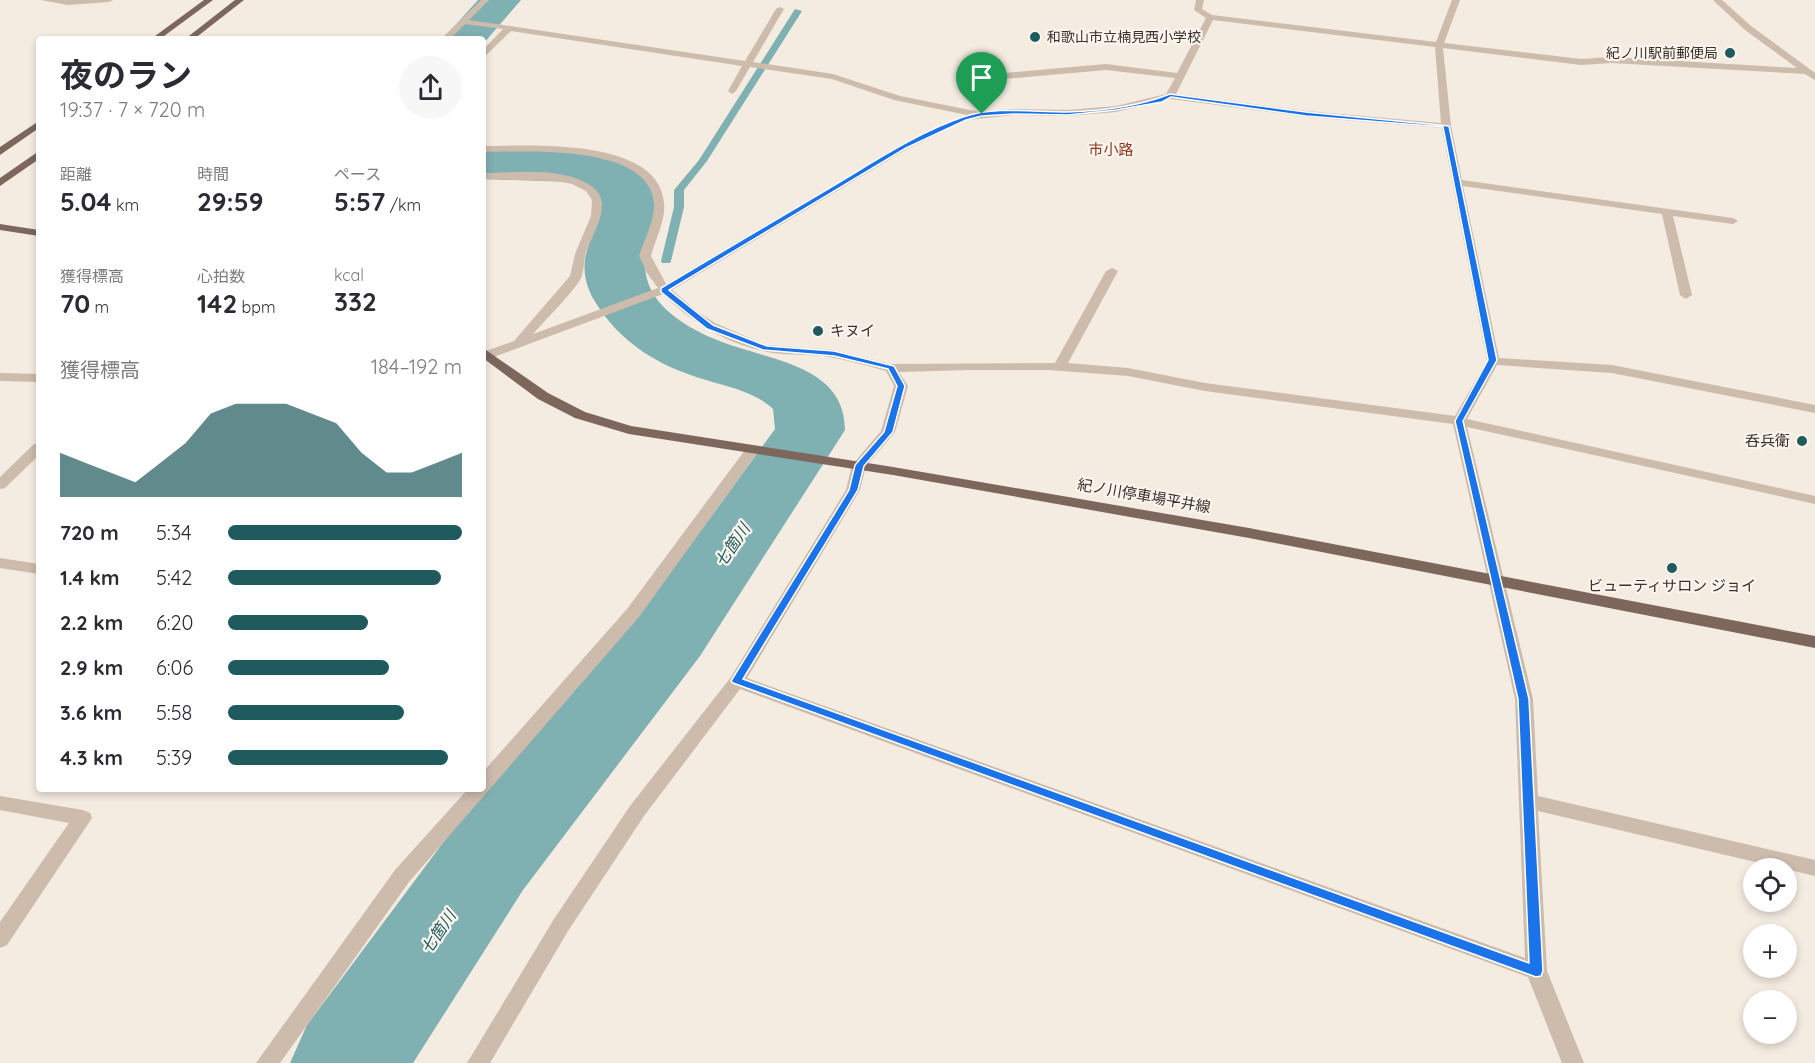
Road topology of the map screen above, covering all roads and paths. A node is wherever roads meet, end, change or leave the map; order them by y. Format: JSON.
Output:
{"nodes":[{"id":1,"x":45,"y":0,"type":"edge"},
{"id":2,"x":109,"y":0,"type":"edge"},
{"id":3,"x":209,"y":0,"type":"edge"},
{"id":4,"x":240,"y":0,"type":"edge"},
{"id":5,"x":1200,"y":0,"type":"edge"},
{"id":6,"x":1456,"y":0,"type":"edge"},
{"id":7,"x":1717,"y":0,"type":"edge"},
{"id":8,"x":482,"y":2,"type":"edge"},
{"id":9,"x":780,"y":9,"type":"dead end"},
{"id":10,"x":1210,"y":17,"type":"junction"},
{"id":11,"x":467,"y":21,"type":"junction"},
{"id":12,"x":509,"y":28,"type":"junction"},
{"id":13,"x":159,"y":36,"type":"edge"},
{"id":14,"x":193,"y":36,"type":"edge"},
{"id":15,"x":449,"y":36,"type":"edge"},
{"id":16,"x":1439,"y":44,"type":"junction"},
{"id":17,"x":486,"y":52,"type":"edge"},
{"id":18,"x":749,"y":66,"type":"junction"},
{"id":19,"x":1815,"y":66,"type":"edge"},
{"id":20,"x":1802,"y":68,"type":"junction"},
{"id":21,"x":1004,"y":76,"type":"dead end"},
{"id":22,"x":1180,"y":76,"type":"junction"},
{"id":23,"x":1815,"y":77,"type":"edge"},
{"id":24,"x":732,"y":92,"type":"dead end"},
{"id":25,"x":1170,"y":96,"type":"junction"},
{"id":26,"x":982,"y":114,"type":"junction"},
{"id":27,"x":36,"y":126,"type":"edge"},
{"id":28,"x":1446,"y":126,"type":"junction"},
{"id":29,"x":486,"y":149,"type":"edge"},
{"id":30,"x":0,"y":152,"type":"edge"},
{"id":31,"x":36,"y":156,"type":"edge"},
{"id":32,"x":486,"y":176,"type":"edge"},
{"id":33,"x":1457,"y":182,"type":"junction"},
{"id":34,"x":0,"y":183,"type":"edge"},
{"id":35,"x":1667,"y":212,"type":"junction"},
{"id":36,"x":1733,"y":221,"type":"dead end"},
{"id":37,"x":0,"y":227,"type":"edge"},
{"id":38,"x":36,"y":233,"type":"edge"},
{"id":39,"x":1112,"y":271,"type":"dead end"},
{"id":40,"x":660,"y":292,"type":"junction"},
{"id":41,"x":1686,"y":295,"type":"dead end"},
{"id":42,"x":518,"y":344,"type":"junction"},
{"id":43,"x":487,"y":358,"type":"edge"},
{"id":44,"x":1492,"y":360,"type":"junction"},
{"id":45,"x":1060,"y":366,"type":"junction"},
{"id":46,"x":891,"y":368,"type":"junction"},
{"id":47,"x":0,"y":377,"type":"edge"},
{"id":48,"x":36,"y":378,"type":"edge"},
{"id":49,"x":1815,"y":409,"type":"edge"},
{"id":50,"x":1459,"y":421,"type":"junction"},
{"id":51,"x":36,"y":450,"type":"edge"},
{"id":52,"x":760,"y":450,"type":"junction"},
{"id":53,"x":859,"y":465,"type":"junction"},
{"id":54,"x":0,"y":485,"type":"edge"},
{"id":55,"x":1815,"y":500,"type":"edge"},
{"id":56,"x":0,"y":563,"type":"edge"},
{"id":57,"x":36,"y":569,"type":"edge"},
{"id":58,"x":1496,"y":580,"type":"junction"},
{"id":59,"x":1815,"y":642,"type":"edge"},
{"id":60,"x":737,"y":681,"type":"junction"},
{"id":61,"x":486,"y":781,"type":"edge"},
{"id":62,"x":476,"y":792,"type":"edge"},
{"id":63,"x":1528,"y":801,"type":"junction"},
{"id":64,"x":0,"y":803,"type":"edge"},
{"id":65,"x":1815,"y":868,"type":"edge"},
{"id":66,"x":0,"y":939,"type":"edge"},
{"id":67,"x":1536,"y":971,"type":"junction"},
{"id":68,"x":267,"y":1063,"type":"edge"},
{"id":69,"x":478,"y":1063,"type":"edge"},
{"id":70,"x":1573,"y":1063,"type":"edge"}],
"edges":[{"from":1,"to":2,"type":"street"},
{"from":3,"to":13,"type":"main road"},
{"from":4,"to":14,"type":"main road"},
{"from":5,"to":10,"type":"street"},
{"from":6,"to":16,"type":"street"},
{"from":7,"to":20,"type":"street"},
{"from":8,"to":11,"type":"street"},
{"from":9,"to":18,"type":"street"},
{"from":10,"to":16,"type":"street"},
{"from":10,"to":22,"type":"street"},
{"from":11,"to":12,"type":"street"},
{"from":11,"to":15,"type":"street"},
{"from":12,"to":17,"type":"street"},
{"from":12,"to":18,"type":"street"},
{"from":16,"to":20,"type":"street"},
{"from":16,"to":28,"type":"street"},
{"from":18,"to":24,"type":"street"},
{"from":18,"to":26,"type":"street"},
{"from":19,"to":20,"type":"street"},
{"from":20,"to":23,"type":"street"},
{"from":21,"to":22,"type":"street"},
{"from":22,"to":25,"type":"street"},
{"from":25,"to":26,"type":"street"},
{"from":25,"to":28,"type":"street"},
{"from":26,"to":40,"type":"street"},
{"from":27,"to":30,"type":"main road"},
{"from":28,"to":33,"type":"street"},
{"from":29,"to":40,"type":"street"},
{"from":31,"to":34,"type":"main road"},
{"from":32,"to":42,"type":"street"},
{"from":33,"to":35,"type":"street"},
{"from":33,"to":44,"type":"street"},
{"from":35,"to":36,"type":"street"},
{"from":35,"to":41,"type":"street"},
{"from":37,"to":38,"type":"main road"},
{"from":39,"to":45,"type":"street"},
{"from":40,"to":42,"type":"street"},
{"from":40,"to":46,"type":"street"},
{"from":42,"to":43,"type":"street"},
{"from":43,"to":52,"type":"main road","name":"紀ノ川停車場平井線"},
{"from":44,"to":49,"type":"street"},
{"from":44,"to":50,"type":"street"},
{"from":45,"to":46,"type":"street"},
{"from":45,"to":50,"type":"street"},
{"from":46,"to":53,"type":"street"},
{"from":47,"to":48,"type":"street"},
{"from":50,"to":55,"type":"street"},
{"from":50,"to":58,"type":"street"},
{"from":51,"to":54,"type":"street"},
{"from":52,"to":53,"type":"main road","name":"紀ノ川停車場平井線"},
{"from":52,"to":61,"type":"street"},
{"from":53,"to":58,"type":"main road","name":"紀ノ川停車場平井線"},
{"from":53,"to":60,"type":"street"},
{"from":56,"to":57,"type":"street"},
{"from":58,"to":59,"type":"main road","name":"紀ノ川停車場平井線"},
{"from":58,"to":63,"type":"street"},
{"from":60,"to":67,"type":"street"},
{"from":60,"to":69,"type":"street"},
{"from":62,"to":68,"type":"street"},
{"from":63,"to":65,"type":"street"},
{"from":63,"to":67,"type":"street"},
{"from":64,"to":66,"type":"street"},
{"from":67,"to":70,"type":"street"}]}
